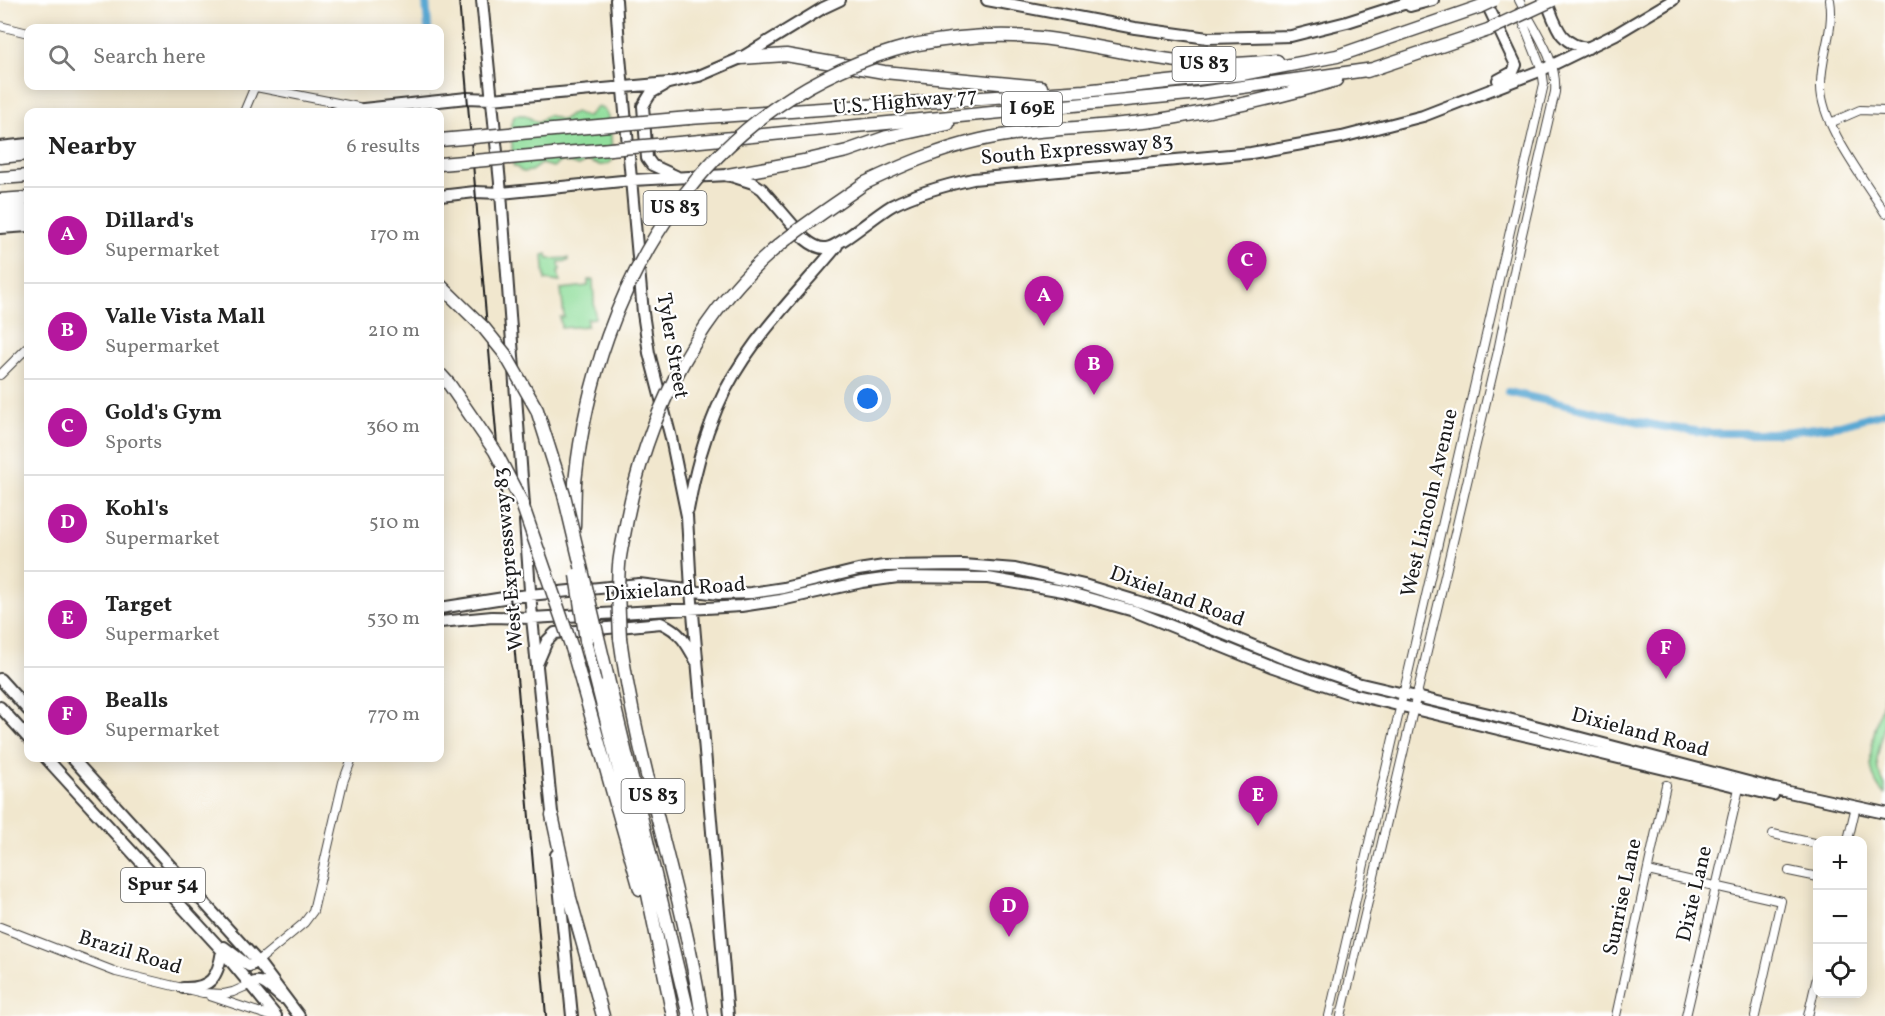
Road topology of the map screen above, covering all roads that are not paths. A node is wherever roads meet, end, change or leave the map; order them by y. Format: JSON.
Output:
{"nodes":[{"id":1,"x":482,"y":0,"type":"edge"},
{"id":2,"x":616,"y":0,"type":"edge"},
{"id":3,"x":840,"y":0,"type":"edge"},
{"id":4,"x":987,"y":0,"type":"edge"},
{"id":5,"x":1416,"y":0,"type":"edge"},
{"id":6,"x":1432,"y":0,"type":"edge"},
{"id":7,"x":1494,"y":0,"type":"edge"},
{"id":8,"x":1514,"y":0,"type":"edge"},
{"id":9,"x":1519,"y":0,"type":"edge"},
{"id":10,"x":1546,"y":0,"type":"edge"},
{"id":11,"x":1553,"y":0,"type":"edge"},
{"id":12,"x":1673,"y":0,"type":"edge"},
{"id":13,"x":1830,"y":0,"type":"edge"},
{"id":14,"x":1482,"y":3,"type":"edge"},
{"id":15,"x":1401,"y":6,"type":"junction"},
{"id":16,"x":0,"y":26,"type":"edge"},
{"id":17,"x":24,"y":32,"type":"edge"},
{"id":18,"x":1588,"y":48,"type":"junction"},
{"id":19,"x":1337,"y":56,"type":"junction"},
{"id":20,"x":741,"y":58,"type":"junction"},
{"id":21,"x":1553,"y":65,"type":"junction"},
{"id":22,"x":1374,"y":69,"type":"junction"},
{"id":23,"x":1542,"y":70,"type":"junction"},
{"id":24,"x":669,"y":83,"type":"junction"},
{"id":25,"x":622,"y":87,"type":"junction"},
{"id":26,"x":252,"y":90,"type":"edge"},
{"id":27,"x":273,"y":90,"type":"edge"},
{"id":28,"x":1084,"y":91,"type":"junction"},
{"id":29,"x":492,"y":99,"type":"junction"},
{"id":30,"x":394,"y":106,"type":"junction"},
{"id":31,"x":245,"y":108,"type":"edge"},
{"id":32,"x":363,"y":108,"type":"edge"},
{"id":33,"x":377,"y":108,"type":"edge"},
{"id":34,"x":399,"y":108,"type":"edge"},
{"id":35,"x":1438,"y":109,"type":"junction"},
{"id":36,"x":1885,"y":111,"type":"edge"},
{"id":37,"x":1001,"y":113,"type":"junction"},
{"id":38,"x":1830,"y":123,"type":"junction"},
{"id":39,"x":444,"y":140,"type":"edge"},
{"id":40,"x":24,"y":144,"type":"edge"},
{"id":41,"x":0,"y":147,"type":"edge"},
{"id":42,"x":24,"y":154,"type":"edge"},
{"id":43,"x":0,"y":157,"type":"edge"},
{"id":44,"x":444,"y":164,"type":"edge"},
{"id":45,"x":728,"y":175,"type":"junction"},
{"id":46,"x":24,"y":176,"type":"edge"},
{"id":47,"x":680,"y":177,"type":"junction"},
{"id":48,"x":0,"y":178,"type":"edge"},
{"id":49,"x":632,"y":180,"type":"junction"},
{"id":50,"x":501,"y":193,"type":"junction"},
{"id":51,"x":444,"y":196,"type":"edge"},
{"id":52,"x":24,"y":198,"type":"edge"},
{"id":53,"x":0,"y":200,"type":"edge"},
{"id":54,"x":0,"y":209,"type":"edge"},
{"id":55,"x":24,"y":209,"type":"edge"},
{"id":56,"x":1885,"y":213,"type":"edge"},
{"id":57,"x":24,"y":216,"type":"edge"},
{"id":58,"x":0,"y":218,"type":"edge"},
{"id":59,"x":24,"y":226,"type":"edge"},
{"id":60,"x":0,"y":228,"type":"edge"},
{"id":61,"x":838,"y":244,"type":"junction"},
{"id":62,"x":444,"y":289,"type":"edge"},
{"id":63,"x":24,"y":350,"type":"edge"},
{"id":64,"x":0,"y":375,"type":"edge"},
{"id":65,"x":444,"y":378,"type":"edge"},
{"id":66,"x":687,"y":516,"type":"junction"},
{"id":67,"x":691,"y":590,"type":"junction"},
{"id":68,"x":531,"y":596,"type":"junction"},
{"id":69,"x":444,"y":607,"type":"edge"},
{"id":70,"x":693,"y":608,"type":"junction"},
{"id":71,"x":532,"y":618,"type":"junction"},
{"id":72,"x":444,"y":622,"type":"edge"},
{"id":73,"x":537,"y":665,"type":"junction"},
{"id":74,"x":699,"y":667,"type":"junction"},
{"id":75,"x":0,"y":679,"type":"edge"},
{"id":76,"x":1404,"y":696,"type":"junction"},
{"id":77,"x":1417,"y":699,"type":"junction"},
{"id":78,"x":24,"y":706,"type":"edge"},
{"id":79,"x":0,"y":707,"type":"edge"},
{"id":80,"x":1402,"y":707,"type":"junction"},
{"id":81,"x":1415,"y":710,"type":"junction"},
{"id":82,"x":24,"y":734,"type":"edge"},
{"id":83,"x":50,"y":762,"type":"edge"},
{"id":84,"x":76,"y":762,"type":"edge"},
{"id":85,"x":350,"y":762,"type":"edge"},
{"id":86,"x":1740,"y":784,"type":"junction"},
{"id":87,"x":1666,"y":785,"type":"dead end"},
{"id":88,"x":1855,"y":809,"type":"junction"},
{"id":89,"x":1885,"y":813,"type":"edge"},
{"id":90,"x":552,"y":815,"type":"junction"},
{"id":91,"x":1885,"y":820,"type":"edge"},
{"id":92,"x":1773,"y":834,"type":"dead end"},
{"id":93,"x":1849,"y":836,"type":"edge"},
{"id":94,"x":1813,"y":843,"type":"edge"},
{"id":95,"x":1648,"y":871,"type":"junction"},
{"id":96,"x":1789,"y":871,"type":"dead end"},
{"id":97,"x":1813,"y":876,"type":"edge"},
{"id":98,"x":1715,"y":885,"type":"junction"},
{"id":99,"x":0,"y":927,"type":"edge"},
{"id":100,"x":213,"y":941,"type":"junction"},
{"id":101,"x":222,"y":951,"type":"junction"},
{"id":102,"x":257,"y":962,"type":"junction"},
{"id":103,"x":251,"y":984,"type":"junction"},
{"id":104,"x":183,"y":988,"type":"junction"},
{"id":105,"x":204,"y":993,"type":"junction"},
{"id":106,"x":1813,"y":994,"type":"edge"},
{"id":107,"x":292,"y":1005,"type":"junction"},
{"id":108,"x":270,"y":1016,"type":"edge"},
{"id":109,"x":276,"y":1016,"type":"edge"},
{"id":110,"x":299,"y":1016,"type":"edge"},
{"id":111,"x":572,"y":1016,"type":"edge"},
{"id":112,"x":603,"y":1016,"type":"edge"},
{"id":113,"x":672,"y":1016,"type":"edge"},
{"id":114,"x":689,"y":1016,"type":"edge"},
{"id":115,"x":702,"y":1016,"type":"edge"},
{"id":116,"x":728,"y":1016,"type":"edge"},
{"id":117,"x":1329,"y":1016,"type":"edge"},
{"id":118,"x":1341,"y":1016,"type":"edge"},
{"id":119,"x":1616,"y":1016,"type":"edge"},
{"id":120,"x":1686,"y":1016,"type":"edge"},
{"id":121,"x":1755,"y":1016,"type":"edge"},
{"id":122,"x":1808,"y":1016,"type":"edge"}],
"edges":[{"from":1,"to":29,"type":"main road","name":"West Expressway 83"},
{"from":2,"to":25,"type":"main road","name":"Tyler Street"},
{"from":3,"to":20,"type":"main road"},
{"from":4,"to":15,"type":"main road"},
{"from":5,"to":15,"type":"main road"},
{"from":6,"to":15,"type":"main road"},
{"from":7,"to":14,"type":"highway","number":"I 69E","bridge":true},
{"from":8,"to":23,"type":"street","name":"West Lincoln Avenue"},
{"from":9,"to":21,"type":"street"},
{"from":10,"to":18,"type":"main road"},
{"from":11,"to":22,"type":"highway","number":"I 69E","bridge":true},
{"from":12,"to":18,"type":"main road","name":"South Expressway 83"},
{"from":13,"to":38,"type":"street"},
{"from":14,"to":19,"type":"highway","number":"I 69E"},
{"from":14,"to":35,"type":"main road"},
{"from":16,"to":17,"type":"street"},
{"from":18,"to":21,"type":"main road","name":"South Expressway 83"},
{"from":19,"to":28,"type":"highway","name":"U.S. Highway 77","number":"I 69E"},
{"from":19,"to":113,"type":"highway","number":"US 83","bridge":true},
{"from":20,"to":24,"type":"main road"},
{"from":20,"to":28,"type":"highway"},
{"from":21,"to":23,"type":"main road","name":"South Expressway 83"},
{"from":21,"to":77,"type":"street","name":"West Lincoln Avenue"},
{"from":22,"to":37,"type":"highway","name":"U.S. Highway 77","number":"I 69E"},
{"from":22,"to":115,"type":"highway","number":"US 83","bridge":true},
{"from":23,"to":35,"type":"main road","name":"South Expressway 83"},
{"from":23,"to":76,"type":"street","name":"West Lincoln Avenue"},
{"from":24,"to":25,"type":"main road"},
{"from":24,"to":47,"type":"main road"},
{"from":25,"to":29,"type":"main road"},
{"from":25,"to":49,"type":"main road","name":"Tyler Street"},
{"from":26,"to":31,"type":"street"},
{"from":27,"to":32,"type":"street"},
{"from":28,"to":39,"type":"highway","name":"U.S. Highway 77","number":"I 69E","bridge":true},
{"from":29,"to":30,"type":"main road"},
{"from":29,"to":50,"type":"main road","name":"West Expressway 83"},
{"from":30,"to":33,"type":"main road"},
{"from":30,"to":34,"type":"main road"},
{"from":35,"to":61,"type":"main road","name":"South Expressway 83"},
{"from":36,"to":38,"type":"street"},
{"from":37,"to":44,"type":"highway","name":"U.S. Highway 77","number":"I 69E","bridge":true},
{"from":37,"to":45,"type":"highway"},
{"from":38,"to":56,"type":"street"},
{"from":40,"to":41,"type":"main road"},
{"from":42,"to":43,"type":"highway"},
{"from":45,"to":47,"type":"main road"},
{"from":45,"to":61,"type":"main road"},
{"from":46,"to":48,"type":"highway"},
{"from":47,"to":49,"type":"main road"},
{"from":49,"to":50,"type":"main road"},
{"from":49,"to":66,"type":"main road","name":"Tyler Street"},
{"from":50,"to":51,"type":"main road"},
{"from":50,"to":68,"type":"main road","name":"West Expressway 83"},
{"from":52,"to":53,"type":"highway"},
{"from":54,"to":55,"type":"highway"},
{"from":57,"to":58,"type":"highway"},
{"from":59,"to":60,"type":"main road"},
{"from":61,"to":66,"type":"main road","name":"South Expressway 83"},
{"from":62,"to":114,"type":"highway","bridge":true},
{"from":63,"to":64,"type":"street"},
{"from":65,"to":113,"type":"highway","bridge":true},
{"from":66,"to":67,"type":"main road"},
{"from":67,"to":68,"type":"main road","name":"Dixieland Road"},
{"from":67,"to":70,"type":"main road"},
{"from":67,"to":76,"type":"main road","name":"Dixieland Road"},
{"from":68,"to":69,"type":"main road","name":"Dixieland Road"},
{"from":68,"to":71,"type":"main road","name":"West Expressway 83"},
{"from":70,"to":71,"type":"main road","name":"Dixieland Road"},
{"from":70,"to":74,"type":"main road"},
{"from":70,"to":80,"type":"main road","name":"Dixieland Road"},
{"from":71,"to":72,"type":"main road","name":"Dixieland Road"},
{"from":71,"to":73,"type":"main road","name":"West Expressway 83"},
{"from":73,"to":74,"type":"main road"},
{"from":73,"to":90,"type":"main road","name":"West Expressway 83"},
{"from":74,"to":116,"type":"main road"},
{"from":75,"to":78,"type":"main road"},
{"from":76,"to":77,"type":"main road","name":"Dixieland Road"},
{"from":76,"to":80,"type":"street","name":"West Lincoln Avenue"},
{"from":77,"to":81,"type":"street","name":"West Lincoln Avenue"},
{"from":77,"to":86,"type":"main road","name":"Dixieland Road"},
{"from":79,"to":82,"type":"main road"},
{"from":80,"to":81,"type":"main road","name":"Dixieland Road"},
{"from":80,"to":117,"type":"street","name":"West Lincoln Avenue"},
{"from":81,"to":86,"type":"main road","name":"Dixieland Road"},
{"from":81,"to":118,"type":"street","name":"West Lincoln Avenue"},
{"from":83,"to":100,"type":"main road","number":"Spur 54"},
{"from":84,"to":102,"type":"main road","number":"Spur 54"},
{"from":85,"to":102,"type":"street"},
{"from":86,"to":88,"type":"main road","name":"Dixieland Road"},
{"from":86,"to":98,"type":"street","name":"Dixie Lane"},
{"from":87,"to":95,"type":"street","name":"Sunrise Lane"},
{"from":88,"to":89,"type":"main road","name":"Dixieland Road"},
{"from":88,"to":91,"type":"main road","name":"Dixieland Road"},
{"from":88,"to":93,"type":"street"},
{"from":90,"to":111,"type":"main road","name":"West Expressway 83"},
{"from":90,"to":112,"type":"highway"},
{"from":92,"to":94,"type":"street"},
{"from":95,"to":98,"type":"street"},
{"from":95,"to":119,"type":"street","name":"Sunrise Lane"},
{"from":96,"to":97,"type":"street"},
{"from":98,"to":120,"type":"street","name":"Dixie Lane"},
{"from":98,"to":121,"type":"street"},
{"from":99,"to":104,"type":"street","name":"Brazil Road"},
{"from":100,"to":101,"type":"main road","number":"Spur 54"},
{"from":100,"to":102,"type":"main road"},
{"from":101,"to":103,"type":"main road","number":"Spur 54"},
{"from":101,"to":104,"type":"main road"},
{"from":102,"to":107,"type":"main road","number":"Spur 54"},
{"from":103,"to":105,"type":"street","name":"Brazil Road"},
{"from":103,"to":107,"type":"main road"},
{"from":103,"to":109,"type":"main road","number":"Spur 54"},
{"from":104,"to":105,"type":"street","name":"Brazil Road"},
{"from":105,"to":108,"type":"street"},
{"from":106,"to":122,"type":"street"},
{"from":107,"to":110,"type":"main road","number":"Spur 54"}]}
